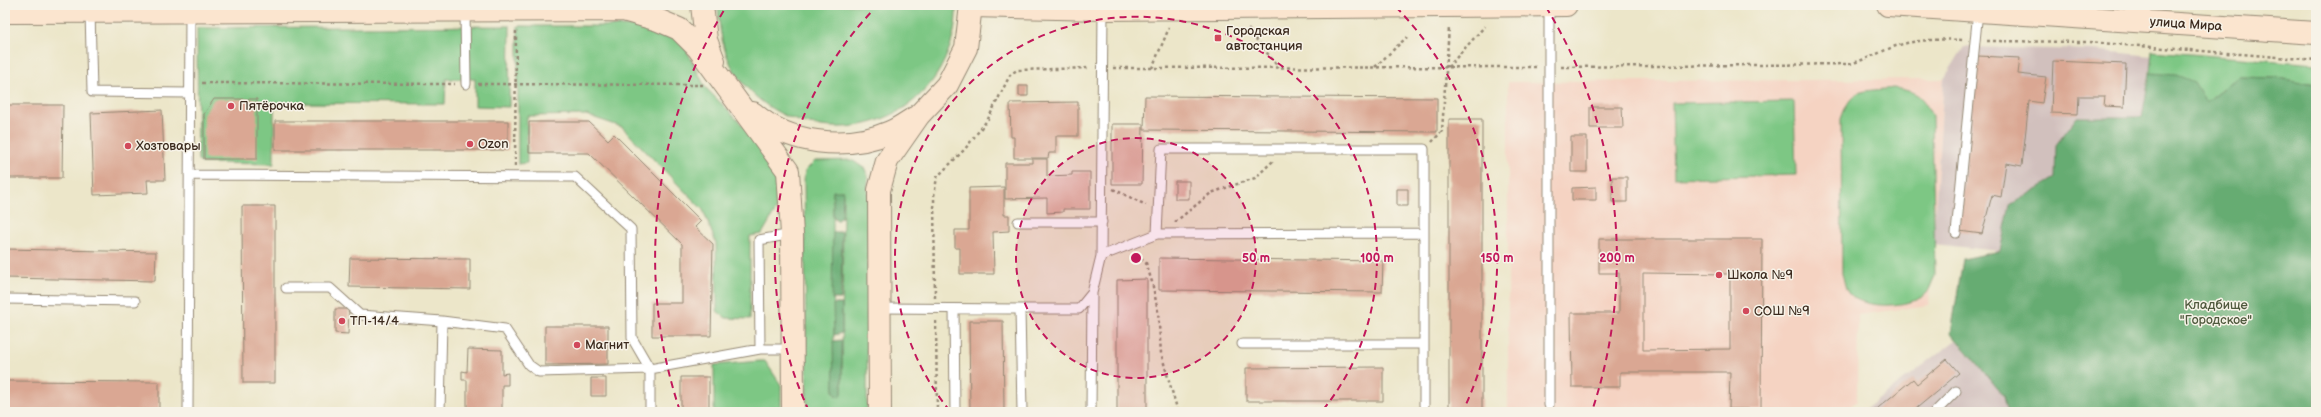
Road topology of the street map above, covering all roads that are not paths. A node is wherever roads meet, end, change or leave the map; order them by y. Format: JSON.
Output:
{"nodes":[{"id":1,"x":702,"y":5,"type":"edge"},
{"id":2,"x":972,"y":5,"type":"edge"},
{"id":3,"x":1549,"y":5,"type":"edge"},
{"id":4,"x":1566,"y":5,"type":"edge"},
{"id":5,"x":1888,"y":5,"type":"edge"},
{"id":6,"x":1210,"y":7,"type":"edge"},
{"id":7,"x":1942,"y":7,"type":"edge"},
{"id":8,"x":92,"y":8,"type":"edge"},
{"id":9,"x":308,"y":8,"type":"edge"},
{"id":10,"x":630,"y":8,"type":"edge"},
{"id":11,"x":1102,"y":9,"type":"junction"},
{"id":12,"x":465,"y":10,"type":"junction"},
{"id":13,"x":190,"y":11,"type":"junction"},
{"id":14,"x":1978,"y":11,"type":"junction"},
{"id":15,"x":5,"y":12,"type":"edge"},
{"id":16,"x":1447,"y":13,"type":"edge"},
{"id":17,"x":2145,"y":13,"type":"edge"},
{"id":18,"x":2316,"y":33,"type":"edge"},
{"id":19,"x":718,"y":73,"type":"junction"},
{"id":20,"x":466,"y":84,"type":"dead end"},
{"id":21,"x":189,"y":92,"type":"junction"},
{"id":22,"x":735,"y":97,"type":"junction"},
{"id":23,"x":919,"y":115,"type":"junction"},
{"id":24,"x":189,"y":175,"type":"junction"},
{"id":25,"x":1018,"y":222,"type":"dead end"},
{"id":26,"x":1102,"y":222,"type":"junction"},
{"id":27,"x":1424,"y":233,"type":"junction"},
{"id":28,"x":1956,"y":233,"type":"dead end"},
{"id":29,"x":792,"y":234,"type":"junction"},
{"id":30,"x":1158,"y":234,"type":"junction"},
{"id":31,"x":1101,"y":256,"type":"junction"},
{"id":32,"x":286,"y":288,"type":"dead end"},
{"id":33,"x":1092,"y":293,"type":"junction"},
{"id":34,"x":5,"y":299,"type":"edge"},
{"id":35,"x":136,"y":301,"type":"dead end"},
{"id":36,"x":880,"y":308,"type":"junction"},
{"id":37,"x":954,"y":309,"type":"junction"},
{"id":38,"x":1020,"y":309,"type":"junction"},
{"id":39,"x":442,"y":321,"type":"junction"},
{"id":40,"x":1242,"y":344,"type":"dead end"},
{"id":41,"x":1424,"y":344,"type":"junction"},
{"id":42,"x":760,"y":349,"type":"junction"},
{"id":43,"x":792,"y":349,"type":"junction"},
{"id":44,"x":650,"y":369,"type":"junction"},
{"id":45,"x":1956,"y":391,"type":"dead end"},
{"id":46,"x":1549,"y":405,"type":"dead end"},
{"id":47,"x":1424,"y":406,"type":"dead end"},
{"id":48,"x":188,"y":412,"type":"edge"},
{"id":49,"x":440,"y":412,"type":"edge"},
{"id":50,"x":650,"y":412,"type":"edge"},
{"id":51,"x":793,"y":412,"type":"edge"},
{"id":52,"x":880,"y":412,"type":"edge"},
{"id":53,"x":955,"y":412,"type":"edge"},
{"id":54,"x":1022,"y":412,"type":"edge"},
{"id":55,"x":1091,"y":412,"type":"edge"},
{"id":56,"x":1935,"y":412,"type":"edge"}],
"edges":[{"from":1,"to":19,"type":"main road"},
{"from":2,"to":11,"type":"main road"},
{"from":2,"to":23,"type":"main road"},
{"from":3,"to":4,"type":"main road"},
{"from":3,"to":16,"type":"main road"},
{"from":3,"to":46,"type":"lane"},
{"from":5,"to":7,"type":"main road","name":"улица Мира"},
{"from":6,"to":11,"type":"main road"},
{"from":6,"to":16,"type":"main road"},
{"from":7,"to":14,"type":"main road","name":"улица Мира"},
{"from":8,"to":13,"type":"main road"},
{"from":8,"to":15,"type":"main road"},
{"from":8,"to":21,"type":"lane"},
{"from":9,"to":12,"type":"main road"},
{"from":9,"to":13,"type":"main road"},
{"from":10,"to":12,"type":"main road"},
{"from":10,"to":19,"type":"main road"},
{"from":11,"to":26,"type":"lane"},
{"from":12,"to":20,"type":"lane"},
{"from":13,"to":21,"type":"lane"},
{"from":14,"to":17,"type":"main road","name":"улица Мира"},
{"from":14,"to":28,"type":"lane"},
{"from":17,"to":18,"type":"main road","name":"улица Мира"},
{"from":19,"to":22,"type":"main road"},
{"from":21,"to":24,"type":"lane"},
{"from":22,"to":23,"type":"main road"},
{"from":22,"to":29,"type":"main road"},
{"from":23,"to":36,"type":"main road"},
{"from":24,"to":44,"type":"lane"},
{"from":24,"to":48,"type":"lane"},
{"from":25,"to":26,"type":"lane"},
{"from":26,"to":31,"type":"lane"},
{"from":27,"to":30,"type":"lane"},
{"from":27,"to":30,"type":"lane"},
{"from":27,"to":41,"type":"lane"},
{"from":29,"to":42,"type":"lane"},
{"from":29,"to":43,"type":"main road"},
{"from":30,"to":31,"type":"lane"},
{"from":31,"to":33,"type":"lane"},
{"from":32,"to":39,"type":"lane"},
{"from":33,"to":38,"type":"lane"},
{"from":33,"to":55,"type":"lane"},
{"from":34,"to":35,"type":"lane"},
{"from":36,"to":37,"type":"lane"},
{"from":36,"to":52,"type":"main road"},
{"from":37,"to":38,"type":"lane"},
{"from":37,"to":53,"type":"lane"},
{"from":38,"to":54,"type":"lane"},
{"from":39,"to":44,"type":"lane"},
{"from":39,"to":49,"type":"lane"},
{"from":40,"to":41,"type":"lane"},
{"from":41,"to":47,"type":"lane"},
{"from":42,"to":43,"type":"lane"},
{"from":42,"to":44,"type":"lane"},
{"from":43,"to":51,"type":"main road"},
{"from":44,"to":50,"type":"lane"},
{"from":45,"to":56,"type":"lane"}]}
